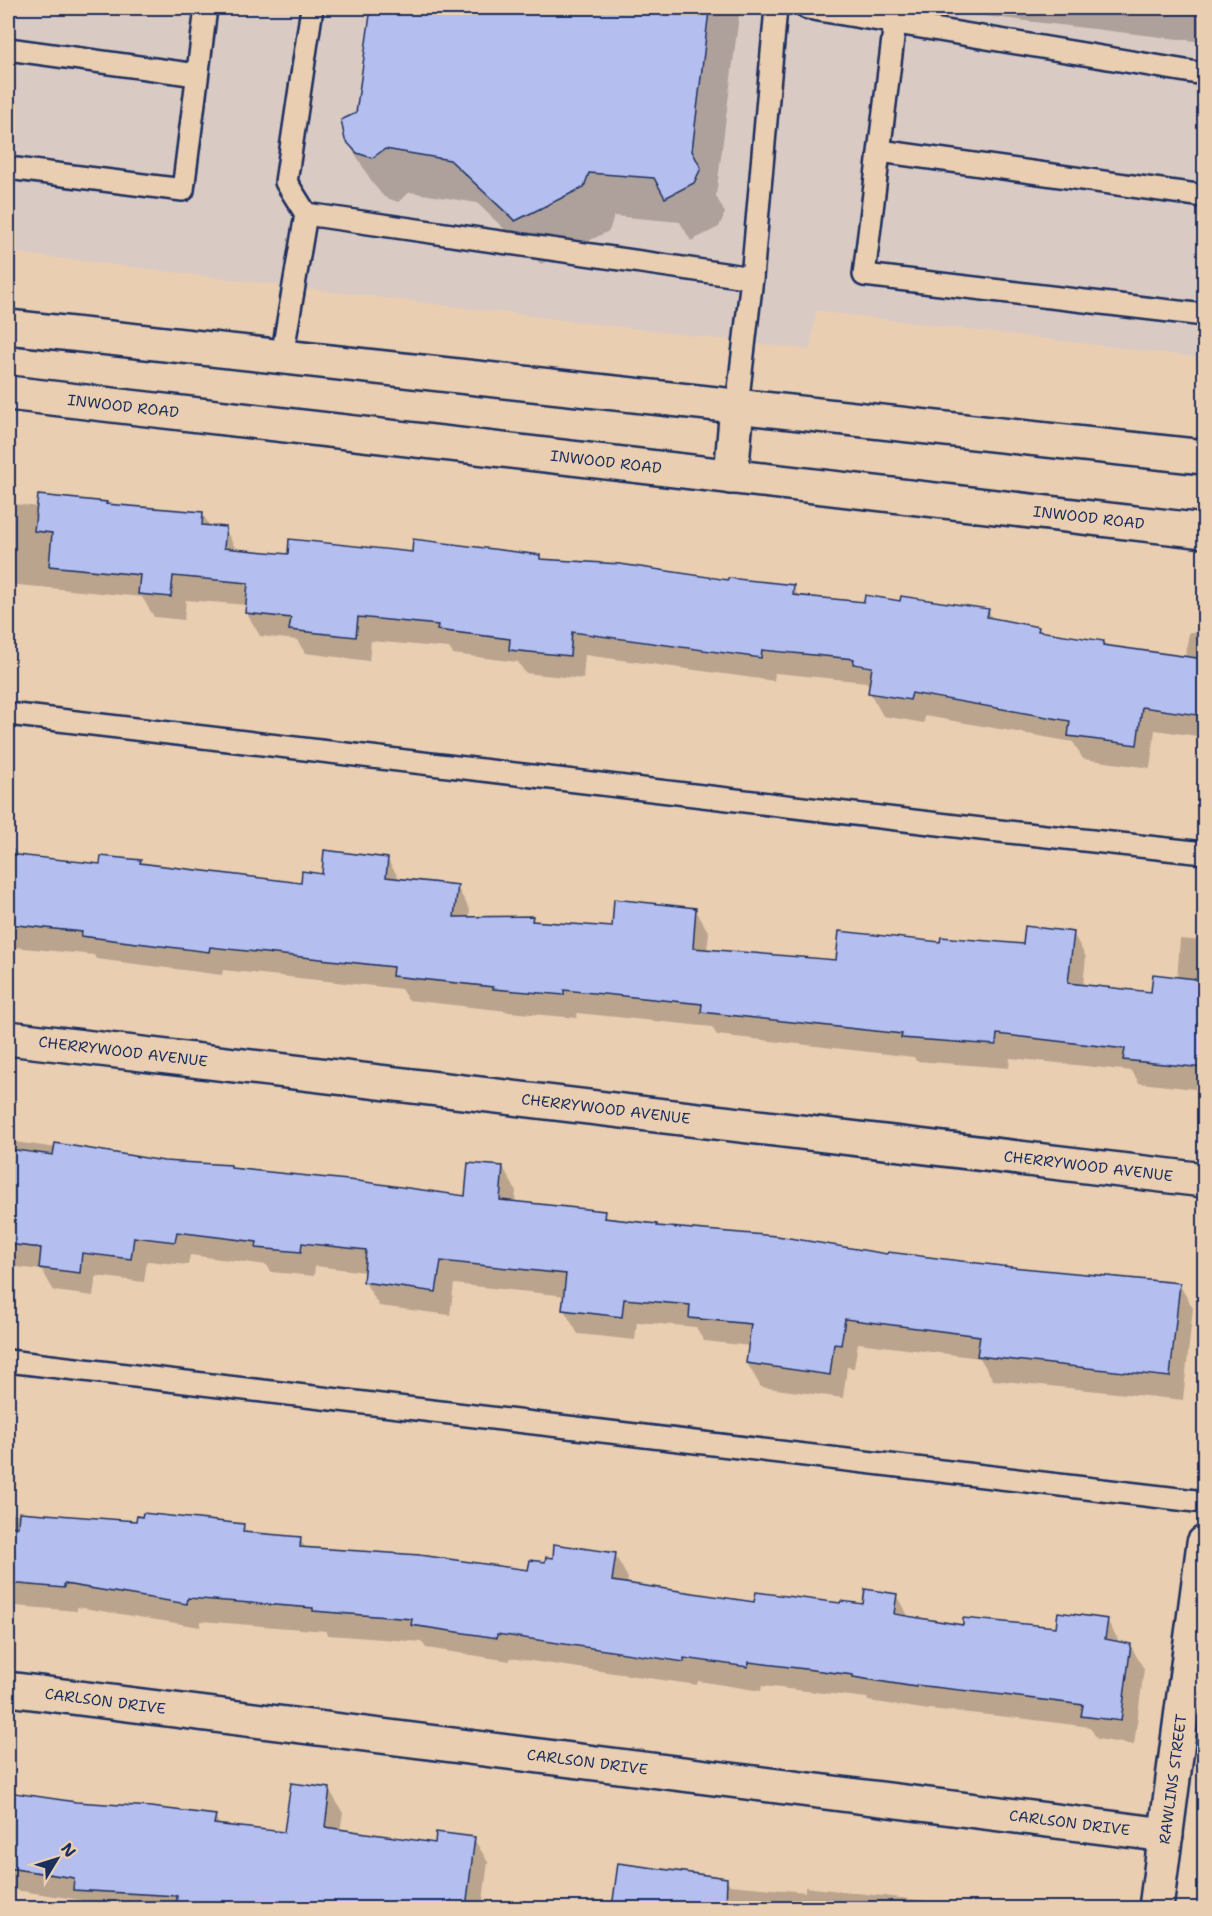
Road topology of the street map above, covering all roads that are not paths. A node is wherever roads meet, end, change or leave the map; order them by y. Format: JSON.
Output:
{"nodes":[{"id":1,"x":206,"y":8,"type":"edge"},
{"id":2,"x":312,"y":8,"type":"edge"},
{"id":3,"x":776,"y":8,"type":"edge"},
{"id":4,"x":807,"y":8,"type":"edge"},
{"id":5,"x":895,"y":22,"type":"junction"},
{"id":6,"x":8,"y":50,"type":"edge"},
{"id":7,"x":1204,"y":74,"type":"edge"},
{"id":8,"x":197,"y":75,"type":"junction"},
{"id":9,"x":880,"y":151,"type":"junction"},
{"id":10,"x":8,"y":168,"type":"edge"},
{"id":11,"x":1204,"y":196,"type":"edge"},
{"id":12,"x":306,"y":214,"type":"junction"},
{"id":13,"x":752,"y":278,"type":"junction"},
{"id":14,"x":1204,"y":315,"type":"edge"},
{"id":15,"x":8,"y":327,"type":"edge"},
{"id":16,"x":282,"y":357,"type":"junction"},
{"id":17,"x":8,"y":393,"type":"edge"},
{"id":18,"x":737,"y":406,"type":"junction"},
{"id":19,"x":1204,"y":457,"type":"edge"},
{"id":20,"x":731,"y":477,"type":"junction"},
{"id":21,"x":1204,"y":531,"type":"edge"},
{"id":22,"x":8,"y":714,"type":"edge"},
{"id":23,"x":1204,"y":853,"type":"edge"},
{"id":24,"x":8,"y":1038,"type":"edge"},
{"id":25,"x":1204,"y":1180,"type":"edge"},
{"id":26,"x":8,"y":1361,"type":"edge"},
{"id":27,"x":1204,"y":1502,"type":"edge"},
{"id":28,"x":1204,"y":1543,"type":"edge"},
{"id":29,"x":8,"y":1689,"type":"edge"},
{"id":30,"x":1166,"y":1835,"type":"junction"},
{"id":31,"x":1156,"y":1908,"type":"edge"}],
"edges":[{"from":1,"to":8,"type":"lane"},
{"from":2,"to":12,"type":"lane"},
{"from":3,"to":13,"type":"lane"},
{"from":4,"to":5,"type":"lane"},
{"from":5,"to":7,"type":"lane"},
{"from":5,"to":9,"type":"lane"},
{"from":6,"to":8,"type":"lane"},
{"from":8,"to":10,"type":"lane"},
{"from":9,"to":11,"type":"lane"},
{"from":9,"to":14,"type":"lane"},
{"from":12,"to":13,"type":"lane"},
{"from":12,"to":16,"type":"lane"},
{"from":13,"to":18,"type":"lane"},
{"from":15,"to":16,"type":"street"},
{"from":16,"to":18,"type":"street"},
{"from":17,"to":20,"type":"street","name":"INWOOD ROAD"},
{"from":18,"to":19,"type":"street"},
{"from":18,"to":20,"type":"street"},
{"from":20,"to":21,"type":"street","name":"INWOOD ROAD"},
{"from":22,"to":23,"type":"lane"},
{"from":24,"to":25,"type":"street","name":"CHERRYWOOD AVENUE"},
{"from":26,"to":27,"type":"lane"},
{"from":28,"to":30,"type":"street","name":"RAWLINS STREET"},
{"from":29,"to":30,"type":"street","name":"CARLSON DRIVE"},
{"from":30,"to":31,"type":"street","name":"RAWLINS STREET"}]}
